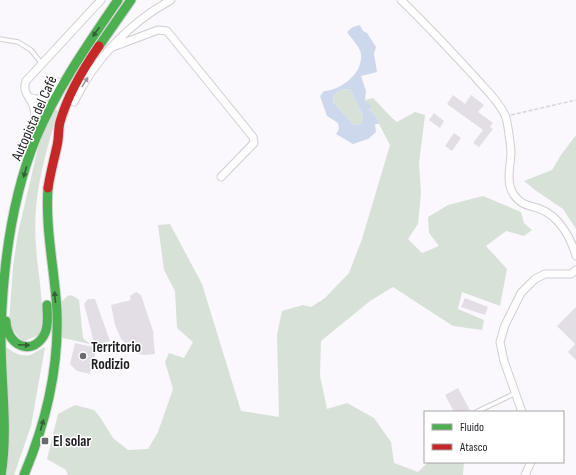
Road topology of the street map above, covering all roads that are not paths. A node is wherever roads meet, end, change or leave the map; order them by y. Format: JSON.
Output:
{"nodes":[{"id":1,"x":101,"y":0,"type":"edge"},
{"id":2,"x":118,"y":0,"type":"edge"},
{"id":3,"x":131,"y":0,"type":"edge"},
{"id":4,"x":171,"y":0,"type":"edge"},
{"id":5,"x":401,"y":0,"type":"edge"},
{"id":6,"x":0,"y":39,"type":"edge"},
{"id":7,"x":110,"y":48,"type":"junction"},
{"id":8,"x":76,"y":61,"type":"junction"},
{"id":9,"x":43,"y":64,"type":"junction"},
{"id":10,"x":28,"y":97,"type":"junction"},
{"id":11,"x":58,"y":143,"type":"junction"},
{"id":12,"x":29,"y":157,"type":"junction"},
{"id":13,"x":221,"y":177,"type":"dead end"},
{"id":14,"x":47,"y":204,"type":"junction"},
{"id":15,"x":12,"y":219,"type":"junction"},
{"id":16,"x":39,"y":223,"type":"dead end"},
{"id":17,"x":576,"y":256,"type":"edge"},
{"id":18,"x":576,"y":270,"type":"edge"},
{"id":19,"x":46,"y":294,"type":"dead end"},
{"id":20,"x":516,"y":393,"type":"junction"},
{"id":21,"x":478,"y":411,"type":"edge"},
{"id":22,"x":522,"y":411,"type":"edge"},
{"id":23,"x":531,"y":463,"type":"edge"},
{"id":24,"x":1,"y":475,"type":"edge"},
{"id":25,"x":24,"y":475,"type":"edge"},
{"id":26,"x":525,"y":475,"type":"edge"}],
"edges":[{"from":1,"to":9,"type":"street"},
{"from":2,"to":8,"type":"highway","name":"Autopista del Café","one_way":true},
{"from":3,"to":11,"type":"highway","name":"Autopista del Café"},
{"from":4,"to":7,"type":"street"},
{"from":5,"to":17,"type":"street"},
{"from":6,"to":9,"type":"lane"},
{"from":11,"to":7,"type":"street","one_way":true},
{"from":7,"to":13,"type":"street"},
{"from":8,"to":10,"type":"street"},
{"from":8,"to":12,"type":"highway","name":"Autopista del Café"},
{"from":9,"to":10,"type":"street"},
{"from":10,"to":12,"type":"street"},
{"from":11,"to":14,"type":"highway","name":"Autopista del Café"},
{"from":12,"to":15,"type":"highway","name":"Autopista del Café","one_way":true},
{"from":14,"to":16,"type":"highway"},
{"from":25,"to":14,"type":"highway","name":"Autopista del Café","one_way":true},
{"from":15,"to":19,"type":"highway","one_way":true},
{"from":15,"to":24,"type":"highway","name":"Autopista del Café"},
{"from":18,"to":20,"type":"street"},
{"from":20,"to":21,"type":"lane"},
{"from":20,"to":22,"type":"street"},
{"from":23,"to":26,"type":"street"}]}
